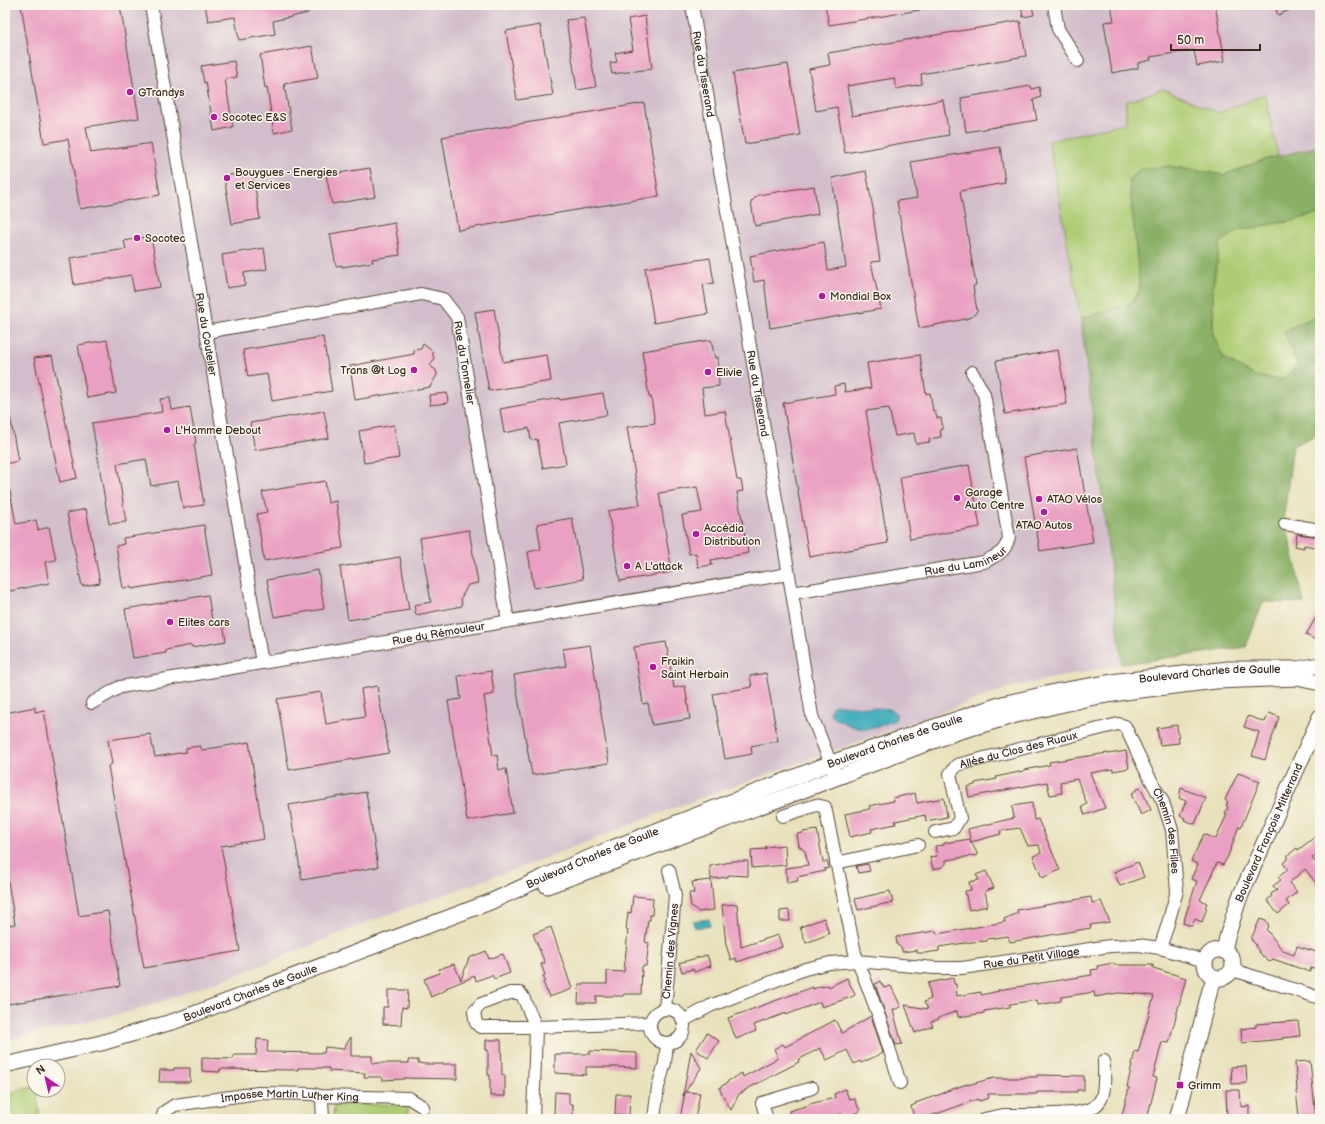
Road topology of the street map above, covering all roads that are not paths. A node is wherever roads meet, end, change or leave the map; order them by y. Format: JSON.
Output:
{"nodes":[{"id":1,"x":151,"y":5,"type":"edge"},
{"id":2,"x":692,"y":5,"type":"edge"},
{"id":3,"x":1054,"y":5,"type":"edge"},
{"id":4,"x":1078,"y":61,"type":"dead end"},
{"id":5,"x":206,"y":332,"type":"junction"},
{"id":6,"x":972,"y":372,"type":"dead end"},
{"id":7,"x":1285,"y":524,"type":"dead end"},
{"id":8,"x":1320,"y":530,"type":"edge"},
{"id":9,"x":788,"y":574,"type":"junction"},
{"id":10,"x":792,"y":593,"type":"junction"},
{"id":11,"x":508,"y":621,"type":"junction"},
{"id":12,"x":262,"y":663,"type":"junction"},
{"id":13,"x":1320,"y":665,"type":"edge"},
{"id":14,"x":1320,"y":683,"type":"edge"},
{"id":15,"x":92,"y":703,"type":"dead end"},
{"id":16,"x":1320,"y":717,"type":"edge"},
{"id":17,"x":1118,"y":724,"type":"joint"},
{"id":18,"x":831,"y":763,"type":"junction"},
{"id":19,"x":836,"y":778,"type":"junction"},
{"id":20,"x":783,"y":816,"type":"dead end"},
{"id":21,"x":935,"y":832,"type":"dead end"},
{"id":22,"x":918,"y":846,"type":"dead end"},
{"id":23,"x":836,"y":864,"type":"junction"},
{"id":24,"x":669,"y":870,"type":"dead end"},
{"id":25,"x":490,"y":902,"type":"junction"},
{"id":26,"x":1160,"y":948,"type":"junction"},
{"id":27,"x":1224,"y":951,"type":"junction"},
{"id":28,"x":1205,"y":960,"type":"junction"},
{"id":29,"x":857,"y":962,"type":"junction"},
{"id":30,"x":1232,"y":970,"type":"junction"},
{"id":31,"x":1215,"y":978,"type":"junction"},
{"id":32,"x":1320,"y":998,"type":"edge"},
{"id":33,"x":665,"y":1009,"type":"junction"},
{"id":34,"x":683,"y":1021,"type":"junction"},
{"id":35,"x":650,"y":1023,"type":"junction"},
{"id":36,"x":536,"y":1027,"type":"junction"},
{"id":37,"x":667,"y":1043,"type":"junction"},
{"id":38,"x":1104,"y":1061,"type":"dead end"},
{"id":39,"x":5,"y":1065,"type":"edge"},
{"id":40,"x":900,"y":1083,"type":"dead end"},
{"id":41,"x":812,"y":1088,"type":"dead end"},
{"id":42,"x":319,"y":1096,"type":"junction"},
{"id":43,"x":423,"y":1107,"type":"dead end"},
{"id":44,"x":1074,"y":1116,"type":"edge"},
{"id":45,"x":162,"y":1119,"type":"edge"},
{"id":46,"x":323,"y":1119,"type":"edge"},
{"id":47,"x":533,"y":1119,"type":"edge"},
{"id":48,"x":654,"y":1119,"type":"edge"},
{"id":49,"x":767,"y":1119,"type":"edge"},
{"id":50,"x":984,"y":1119,"type":"edge"},
{"id":51,"x":1177,"y":1119,"type":"edge"}],
"edges":[{"from":1,"to":5,"type":"street","name":"Rue du Coutelier"},
{"from":2,"to":9,"type":"street","name":"Rue du Tisserand"},
{"from":3,"to":4,"type":"street"},
{"from":5,"to":11,"type":"street","name":"Rue du Tonnelier"},
{"from":5,"to":12,"type":"street","name":"Rue du Coutelier"},
{"from":6,"to":10,"type":"street","name":"Rue du Lamineur"},
{"from":7,"to":8,"type":"street"},
{"from":9,"to":10,"type":"street","name":"Rue du Tisserand"},
{"from":9,"to":11,"type":"street","name":"Rue du Rémouleur"},
{"from":10,"to":18,"type":"street","name":"Rue du Tisserand"},
{"from":11,"to":12,"type":"street","name":"Rue du Rémouleur"},
{"from":12,"to":15,"type":"street","name":"Rue du Rémouleur"},
{"from":13,"to":18,"type":"street","name":"Boulevard Charles de Gaulle"},
{"from":14,"to":19,"type":"street","name":"Boulevard Charles de Gaulle"},
{"from":16,"to":27,"type":"street","name":"Boulevard François Mitterrand"},
{"from":17,"to":21,"type":"street","name":"Allée du Clos des Ruaux"},
{"from":17,"to":26,"type":"street","name":"Chemin des Filles"},
{"from":18,"to":19,"type":"street","name":"Rue du Tisserand"},
{"from":18,"to":25,"type":"street","name":"Boulevard Charles de Gaulle"},
{"from":19,"to":25,"type":"street","name":"Boulevard Charles de Gaulle"},
{"from":20,"to":23,"type":"street"},
{"from":22,"to":23,"type":"street"},
{"from":23,"to":29,"type":"street"},
{"from":24,"to":33,"type":"street","name":"Chemin des Vignes"},
{"from":25,"to":39,"type":"street","name":"Boulevard Charles de Gaulle"},
{"from":26,"to":28,"type":"street","name":"Rue du Petit Village"},
{"from":26,"to":29,"type":"street","name":"Rue du Petit Village"},
{"from":27,"to":28,"type":"street"},
{"from":27,"to":30,"type":"street"},
{"from":28,"to":31,"type":"street"},
{"from":29,"to":34,"type":"street","name":"Rue du Petit Village"},
{"from":29,"to":40,"type":"street"},
{"from":30,"to":31,"type":"street"},
{"from":30,"to":32,"type":"street"},
{"from":31,"to":51,"type":"street"},
{"from":33,"to":34,"type":"street"},
{"from":33,"to":35,"type":"street"},
{"from":34,"to":37,"type":"street"},
{"from":35,"to":36,"type":"street"},
{"from":35,"to":37,"type":"street"},
{"from":36,"to":36,"type":"street"},
{"from":36,"to":47,"type":"street"},
{"from":37,"to":48,"type":"street"},
{"from":38,"to":44,"type":"street"},
{"from":41,"to":49,"type":"street"},
{"from":42,"to":43,"type":"street","name":"Impasse Martin Luther King"},
{"from":42,"to":45,"type":"street","name":"Impasse Martin Luther King"},
{"from":42,"to":46,"type":"street"},
{"from":44,"to":50,"type":"street"}]}
